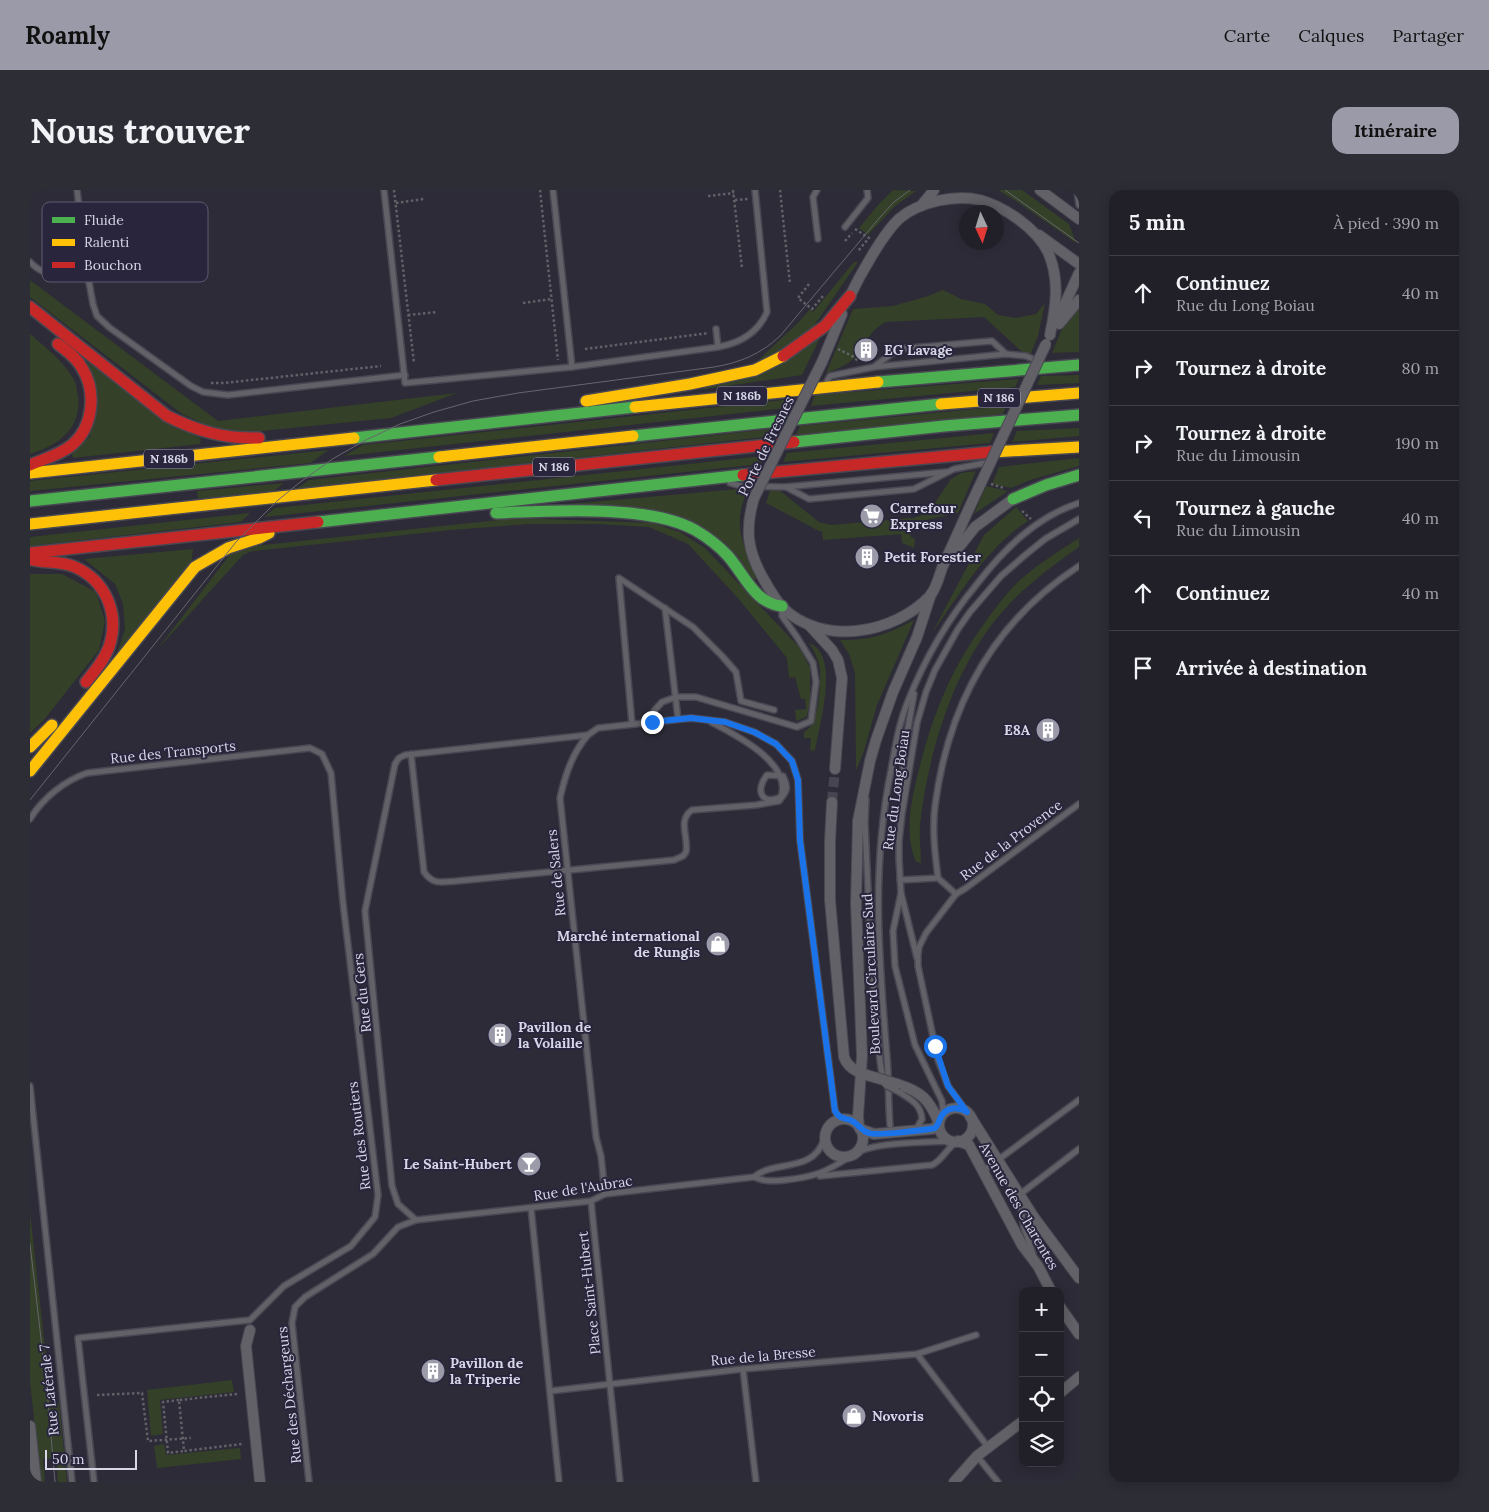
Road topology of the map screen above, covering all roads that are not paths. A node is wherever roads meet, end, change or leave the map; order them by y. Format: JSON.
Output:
{"nodes":[{"id":1,"x":384,"y":190,"type":"edge"},
{"id":2,"x":553,"y":190,"type":"edge"},
{"id":3,"x":755,"y":190,"type":"edge"},
{"id":4,"x":817,"y":190,"type":"edge"},
{"id":5,"x":868,"y":190,"type":"edge"},
{"id":6,"x":934,"y":190,"type":"edge"},
{"id":7,"x":1040,"y":190,"type":"edge"},
{"id":8,"x":1077,"y":190,"type":"edge"},
{"id":9,"x":1079,"y":205,"type":"edge"},
{"id":10,"x":921,"y":206,"type":"junction"},
{"id":11,"x":1079,"y":219,"type":"edge"},
{"id":12,"x":845,"y":227,"type":"dead end"},
{"id":13,"x":1029,"y":229,"type":"junction"},
{"id":14,"x":818,"y":239,"type":"dead end"},
{"id":15,"x":30,"y":262,"type":"edge"},
{"id":16,"x":1079,"y":264,"type":"edge"},
{"id":17,"x":42,"y":272,"type":"edge"},
{"id":18,"x":1079,"y":273,"type":"edge"},
{"id":19,"x":89,"y":282,"type":"edge"},
{"id":20,"x":850,"y":296,"type":"junction"},
{"id":21,"x":1079,"y":300,"type":"edge"},
{"id":22,"x":30,"y":307,"type":"edge"},
{"id":23,"x":30,"y":322,"type":"edge"},
{"id":24,"x":716,"y":330,"type":"road end"},
{"id":25,"x":1050,"y":334,"type":"junction"},
{"id":26,"x":718,"y":347,"type":"junction"},
{"id":27,"x":1006,"y":354,"type":"junction"},
{"id":28,"x":1079,"y":365,"type":"edge"},
{"id":29,"x":572,"y":366,"type":"junction"},
{"id":30,"x":874,"y":366,"type":"junction"},
{"id":31,"x":1053,"y":366,"type":"junction"},
{"id":32,"x":404,"y":375,"type":"junction"},
{"id":33,"x":821,"y":387,"type":"junction"},
{"id":34,"x":1079,"y":393,"type":"edge"},
{"id":35,"x":1079,"y":415,"type":"edge"},
{"id":36,"x":493,"y":424,"type":"junction"},
{"id":37,"x":307,"y":444,"type":"junction"},
{"id":38,"x":1079,"y":447,"type":"edge"},
{"id":39,"x":1006,"y":453,"type":"junction"},
{"id":40,"x":30,"y":465,"type":"edge"},
{"id":41,"x":946,"y":472,"type":"junction"},
{"id":42,"x":30,"y":473,"type":"edge"},
{"id":43,"x":1079,"y":475,"type":"edge"},
{"id":44,"x":714,"y":479,"type":"junction"},
{"id":45,"x":785,"y":487,"type":"junction"},
{"id":46,"x":1013,"y":498,"type":"joint"},
{"id":47,"x":30,"y":501,"type":"edge"},
{"id":48,"x":1079,"y":503,"type":"edge"},
{"id":49,"x":438,"y":507,"type":"junction"},
{"id":50,"x":1079,"y":519,"type":"edge"},
{"id":51,"x":30,"y":524,"type":"edge"},
{"id":52,"x":286,"y":524,"type":"junction"},
{"id":53,"x":30,"y":553,"type":"edge"},
{"id":54,"x":30,"y":558,"type":"edge"},
{"id":55,"x":1079,"y":566,"type":"edge"},
{"id":56,"x":942,"y":568,"type":"junction"},
{"id":57,"x":931,"y":594,"type":"junction"},
{"id":58,"x":782,"y":606,"type":"junction"},
{"id":59,"x":665,"y":608,"type":"junction"},
{"id":60,"x":808,"y":623,"type":"junction"},
{"id":61,"x":918,"y":679,"type":"junction"},
{"id":62,"x":676,"y":697,"type":"junction"},
{"id":63,"x":774,"y":710,"type":"dead end"},
{"id":64,"x":678,"y":720,"type":"junction"},
{"id":65,"x":709,"y":720,"type":"junction"},
{"id":66,"x":652,"y":722,"type":"junction"},
{"id":67,"x":632,"y":724,"type":"junction"},
{"id":68,"x":588,"y":735,"type":"junction"},
{"id":69,"x":30,"y":747,"type":"edge"},
{"id":70,"x":322,"y":754,"type":"joint"},
{"id":71,"x":411,"y":754,"type":"junction"},
{"id":72,"x":835,"y":769,"type":"tunnel mouth"},
{"id":73,"x":30,"y":771,"type":"edge"},
{"id":74,"x":866,"y":779,"type":"junction"},
{"id":75,"x":832,"y":802,"type":"tunnel mouth"},
{"id":76,"x":1079,"y":804,"type":"edge"},
{"id":77,"x":902,"y":814,"type":"junction"},
{"id":78,"x":30,"y":819,"type":"edge"},
{"id":79,"x":938,"y":878,"type":"junction"},
{"id":80,"x":900,"y":880,"type":"junction"},
{"id":81,"x":901,"y":893,"type":"junction"},
{"id":82,"x":956,"y":894,"type":"junction"},
{"id":83,"x":918,"y":966,"type":"junction"},
{"id":84,"x":871,"y":1077,"type":"junction"},
{"id":85,"x":30,"y":1086,"type":"edge"},
{"id":86,"x":898,"y":1088,"type":"junction"},
{"id":87,"x":1079,"y":1100,"type":"edge"},
{"id":88,"x":888,"y":1105,"type":"junction"},
{"id":89,"x":968,"y":1114,"type":"junction"},
{"id":90,"x":844,"y":1119,"type":"junction"},
{"id":91,"x":939,"y":1122,"type":"junction"},
{"id":92,"x":890,"y":1125,"type":"dead end"},
{"id":93,"x":860,"y":1128,"type":"junction"},
{"id":94,"x":912,"y":1131,"type":"junction"},
{"id":95,"x":824,"y":1139,"type":"junction"},
{"id":96,"x":956,"y":1141,"type":"junction"},
{"id":97,"x":1079,"y":1149,"type":"edge"},
{"id":98,"x":854,"y":1154,"type":"junction"},
{"id":99,"x":997,"y":1161,"type":"junction"},
{"id":100,"x":983,"y":1170,"type":"junction"},
{"id":101,"x":754,"y":1177,"type":"junction"},
{"id":102,"x":812,"y":1177,"type":"junction"},
{"id":103,"x":605,"y":1194,"type":"junction"},
{"id":104,"x":1019,"y":1195,"type":"junction"},
{"id":105,"x":591,"y":1201,"type":"junction"},
{"id":106,"x":531,"y":1208,"type":"junction"},
{"id":107,"x":416,"y":1220,"type":"junction"},
{"id":108,"x":1038,"y":1266,"type":"junction"},
{"id":109,"x":1079,"y":1278,"type":"edge"},
{"id":110,"x":1049,"y":1287,"type":"edge"},
{"id":111,"x":1064,"y":1313,"type":"edge"},
{"id":112,"x":250,"y":1330,"type":"dead end"},
{"id":113,"x":1079,"y":1334,"type":"edge"},
{"id":114,"x":976,"y":1335,"type":"dead end"},
{"id":115,"x":917,"y":1354,"type":"junction"},
{"id":116,"x":744,"y":1369,"type":"junction"},
{"id":117,"x":1077,"y":1381,"type":"edge"},
{"id":118,"x":610,"y":1384,"type":"junction"},
{"id":119,"x":550,"y":1390,"type":"junction"},
{"id":120,"x":1064,"y":1390,"type":"edge"},
{"id":121,"x":1022,"y":1422,"type":"edge"},
{"id":122,"x":30,"y":1426,"type":"edge"},
{"id":123,"x":988,"y":1447,"type":"junction"},
{"id":124,"x":974,"y":1460,"type":"junction"},
{"id":125,"x":36,"y":1482,"type":"edge"},
{"id":126,"x":72,"y":1482,"type":"edge"},
{"id":127,"x":94,"y":1482,"type":"edge"},
{"id":128,"x":260,"y":1482,"type":"edge"},
{"id":129,"x":309,"y":1482,"type":"edge"},
{"id":130,"x":559,"y":1482,"type":"edge"},
{"id":131,"x":620,"y":1482,"type":"edge"},
{"id":132,"x":756,"y":1482,"type":"edge"},
{"id":133,"x":954,"y":1482,"type":"edge"},
{"id":134,"x":998,"y":1482,"type":"edge"}],
"edges":[{"from":1,"to":32,"type":"lane"},
{"from":2,"to":29,"type":"lane"},
{"from":3,"to":26,"type":"lane"},
{"from":4,"to":14,"type":"lane"},
{"from":5,"to":12,"type":"lane"},
{"from":6,"to":10,"type":"street"},
{"from":7,"to":11,"type":"street"},
{"from":8,"to":9,"type":"lane"},
{"from":10,"to":13,"type":"street","name":"Porte de Fresnes"},
{"from":10,"to":20,"type":"street","name":"Porte de Fresnes"},
{"from":13,"to":16,"type":"street"},
{"from":13,"to":25,"type":"street","name":"Porte de Fresnes"},
{"from":15,"to":17,"type":"lane"},
{"from":18,"to":25,"type":"street"},
{"from":19,"to":32,"type":"lane"},
{"from":20,"to":36,"type":"highway"},
{"from":20,"to":58,"type":"street","name":"Porte de Fresnes","bridge":true},
{"from":21,"to":25,"type":"street"},
{"from":22,"to":37,"type":"highway"},
{"from":23,"to":40,"type":"highway"},
{"from":24,"to":26,"type":"lane"},
{"from":25,"to":56,"type":"street","name":"Porte de Fresnes","bridge":true},
{"from":26,"to":29,"type":"lane"},
{"from":27,"to":30,"type":"lane"},
{"from":27,"to":30,"type":"lane"},
{"from":27,"to":31,"type":"lane"},
{"from":28,"to":31,"type":"highway","number":"N 186b"},
{"from":29,"to":32,"type":"lane"},
{"from":30,"to":33,"type":"lane"},
{"from":31,"to":33,"type":"highway","number":"N 186b"},
{"from":33,"to":36,"type":"highway","number":"N 186b"},
{"from":34,"to":47,"type":"highway","number":"N 186"},
{"from":35,"to":51,"type":"highway","number":"N 186"},
{"from":36,"to":37,"type":"highway","number":"N 186b"},
{"from":37,"to":42,"type":"highway","number":"N 186b"},
{"from":38,"to":39,"type":"highway"},
{"from":39,"to":41,"type":"lane"},
{"from":39,"to":44,"type":"highway"},
{"from":41,"to":45,"type":"lane"},
{"from":41,"to":45,"type":"lane"},
{"from":43,"to":46,"type":"highway"},
{"from":44,"to":45,"type":"lane"},
{"from":44,"to":49,"type":"highway"},
{"from":46,"to":56,"type":"street"},
{"from":48,"to":61,"type":"lane"},
{"from":49,"to":52,"type":"highway"},
{"from":49,"to":58,"type":"highway"},
{"from":50,"to":77,"type":"lane","name":"Rue du Long Boiau"},
{"from":52,"to":53,"type":"highway"},
{"from":52,"to":73,"type":"highway"},
{"from":54,"to":69,"type":"highway"},
{"from":55,"to":79,"type":"lane"},
{"from":56,"to":57,"type":"street","name":"Porte de Fresnes"},
{"from":57,"to":60,"type":"street","name":"Porte de Fresnes"},
{"from":57,"to":74,"type":"street"},
{"from":58,"to":60,"type":"street","name":"Porte de Fresnes"},
{"from":58,"to":62,"type":"lane"},
{"from":59,"to":62,"type":"lane"},
{"from":59,"to":63,"type":"lane"},
{"from":59,"to":67,"type":"lane"},
{"from":60,"to":72,"type":"street"},
{"from":61,"to":77,"type":"lane"},
{"from":61,"to":88,"type":"lane","name":"Boulevard Circulaire Sud"},
{"from":62,"to":64,"type":"lane"},
{"from":62,"to":66,"type":"lane"},
{"from":64,"to":65,"type":"lane"},
{"from":64,"to":66,"type":"lane"},
{"from":65,"to":71,"type":"lane"},
{"from":65,"to":90,"type":"lane"},
{"from":66,"to":67,"type":"lane"},
{"from":67,"to":68,"type":"lane"},
{"from":68,"to":71,"type":"lane"},
{"from":68,"to":103,"type":"lane","name":"Rue de Salers"},
{"from":70,"to":78,"type":"lane","name":"Rue des Transports"},
{"from":70,"to":127,"type":"lane","name":"Rue des Routiers"},
{"from":71,"to":107,"type":"lane","name":"Rue du Gers"},
{"from":74,"to":84,"type":"street"},
{"from":74,"to":88,"type":"lane"},
{"from":75,"to":84,"type":"street"},
{"from":76,"to":82,"type":"lane","name":"Rue de la Provence"},
{"from":77,"to":80,"type":"lane","name":"Rue du Long Boiau"},
{"from":79,"to":80,"type":"lane"},
{"from":79,"to":82,"type":"lane"},
{"from":80,"to":81,"type":"lane","name":"Rue du Long Boiau"},
{"from":81,"to":83,"type":"lane"},
{"from":81,"to":91,"type":"lane","name":"Rue du Long Boiau"},
{"from":82,"to":83,"type":"lane"},
{"from":83,"to":89,"type":"lane"},
{"from":84,"to":86,"type":"street","bridge":true},
{"from":84,"to":93,"type":"street"},
{"from":85,"to":126,"type":"lane","name":"Rue Latérale 7"},
{"from":86,"to":91,"type":"street"},
{"from":86,"to":94,"type":"lane"},
{"from":87,"to":99,"type":"lane"},
{"from":88,"to":92,"type":"lane","name":"Boulevard Circulaire Sud"},
{"from":89,"to":91,"type":"street"},
{"from":89,"to":96,"type":"street"},
{"from":89,"to":99,"type":"street","name":"Avenue des Charentes"},
{"from":90,"to":93,"type":"street"},
{"from":90,"to":95,"type":"street"},
{"from":91,"to":94,"type":"street"},
{"from":91,"to":96,"type":"street"},
{"from":93,"to":94,"type":"street"},
{"from":93,"to":98,"type":"street"},
{"from":95,"to":98,"type":"street"},
{"from":95,"to":101,"type":"lane","name":"Rue de l'Aubrac"},
{"from":96,"to":98,"type":"lane","name":"Rue de l'Aubrac"},
{"from":96,"to":100,"type":"street","name":"Avenue des Charentes"},
{"from":96,"to":102,"type":"lane"},
{"from":97,"to":104,"type":"lane"},
{"from":98,"to":102,"type":"lane","name":"Rue de l'Aubrac"},
{"from":99,"to":100,"type":"lane"},
{"from":99,"to":104,"type":"street","name":"Avenue des Charentes"},
{"from":100,"to":108,"type":"street","name":"Avenue des Charentes"},
{"from":101,"to":102,"type":"lane","name":"Rue de l'Aubrac"},
{"from":101,"to":103,"type":"lane","name":"Rue de l'Aubrac"},
{"from":103,"to":105,"type":"lane","name":"Rue de l'Aubrac"},
{"from":104,"to":108,"type":"lane"},
{"from":104,"to":109,"type":"street","name":"Avenue des Charentes"},
{"from":105,"to":106,"type":"lane","name":"Rue de l'Aubrac"},
{"from":105,"to":118,"type":"lane","name":"Place Saint-Hubert"},
{"from":106,"to":107,"type":"lane","name":"Rue de l'Aubrac"},
{"from":106,"to":119,"type":"lane"},
{"from":107,"to":129,"type":"lane","name":"Rue des Déchargeurs"},
{"from":108,"to":110,"type":"street","name":"Avenue des Charentes"},
{"from":111,"to":113,"type":"street"},
{"from":112,"to":128,"type":"street"},
{"from":114,"to":115,"type":"lane","name":"Rue de la Bresse"},
{"from":115,"to":116,"type":"lane","name":"Rue de la Bresse"},
{"from":115,"to":123,"type":"lane"},
{"from":116,"to":118,"type":"lane","name":"Rue de la Bresse"},
{"from":116,"to":132,"type":"lane"},
{"from":117,"to":120,"type":"street"},
{"from":118,"to":119,"type":"lane","name":"Rue de la Bresse"},
{"from":118,"to":131,"type":"lane","name":"Place Saint-Hubert"},
{"from":119,"to":130,"type":"lane"},
{"from":121,"to":123,"type":"street"},
{"from":122,"to":125,"type":"street","name":"Rue Latérale 7"},
{"from":123,"to":124,"type":"street"},
{"from":124,"to":133,"type":"street"},
{"from":124,"to":134,"type":"lane"}]}
